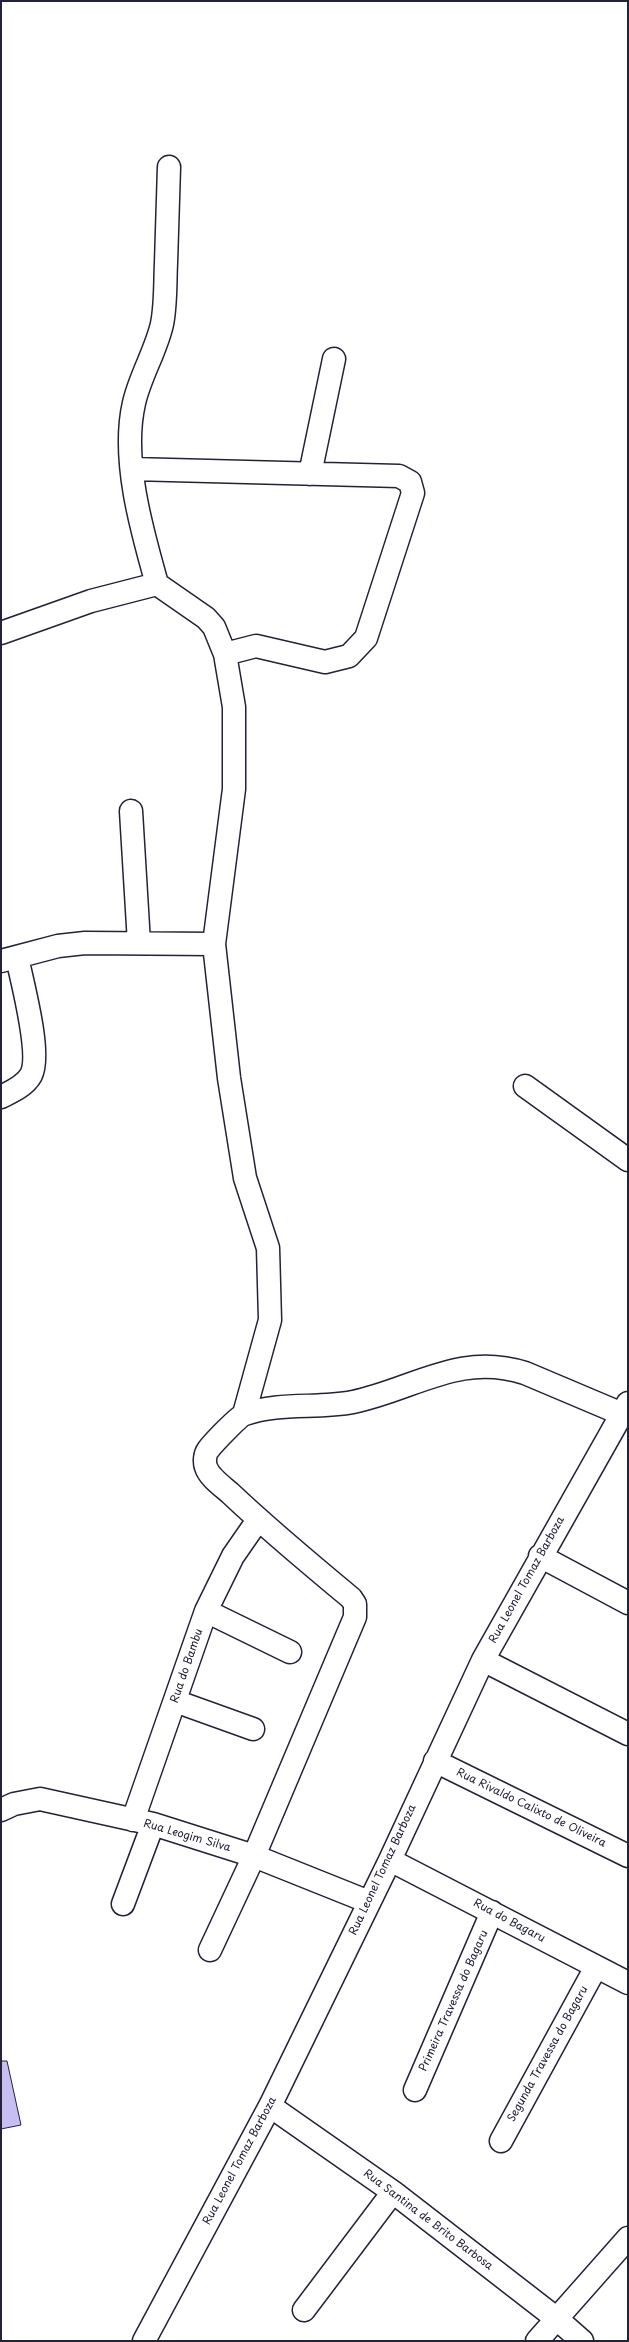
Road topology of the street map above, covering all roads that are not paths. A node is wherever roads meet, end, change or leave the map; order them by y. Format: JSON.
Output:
{"nodes":[{"id":1,"x":169,"y":167,"type":"dead end"},
{"id":2,"x":334,"y":359,"type":"dead end"},
{"id":3,"x":132,"y":469,"type":"junction"},
{"id":4,"x":310,"y":474,"type":"junction"},
{"id":5,"x":157,"y":584,"type":"junction"},
{"id":6,"x":1,"y":633,"type":"edge"},
{"id":7,"x":225,"y":654,"type":"junction"},
{"id":8,"x":131,"y":811,"type":"dead end"},
{"id":9,"x":139,"y":943,"type":"junction"},
{"id":10,"x":214,"y":944,"type":"junction"},
{"id":11,"x":9,"y":959,"type":"edge"},
{"id":12,"x":525,"y":1086,"type":"dead end"},
{"id":13,"x":1,"y":1097,"type":"edge"},
{"id":14,"x":628,"y":1160,"type":"edge"},
{"id":15,"x":625,"y":1408,"type":"edge"},
{"id":16,"x":244,"y":1414,"type":"junction"},
{"id":17,"x":258,"y":1520,"type":"junction"},
{"id":18,"x":540,"y":1556,"type":"junction"},
{"id":19,"x":628,"y":1603,"type":"edge"},
{"id":20,"x":206,"y":1611,"type":"junction"},
{"id":21,"x":290,"y":1652,"type":"dead end"},
{"id":22,"x":483,"y":1660,"type":"junction"},
{"id":23,"x":175,"y":1701,"type":"junction"},
{"id":24,"x":253,"y":1729,"type":"dead end"},
{"id":25,"x":628,"y":1734,"type":"edge"},
{"id":26,"x":435,"y":1761,"type":"junction"},
{"id":27,"x":1,"y":1810,"type":"edge"},
{"id":28,"x":143,"y":1822,"type":"junction"},
{"id":29,"x":254,"y":1856,"type":"junction"},
{"id":30,"x":628,"y":1856,"type":"edge"},
{"id":31,"x":390,"y":1860,"type":"junction"},
{"id":32,"x":369,"y":1902,"type":"junction"},
{"id":33,"x":123,"y":1904,"type":"dead end"},
{"id":34,"x":492,"y":1912,"type":"junction"},
{"id":35,"x":210,"y":1950,"type":"dead end"},
{"id":36,"x":596,"y":1967,"type":"junction"},
{"id":37,"x":628,"y":1983,"type":"edge"},
{"id":38,"x":415,"y":2090,"type":"dead end"},
{"id":39,"x":270,"y":2106,"type":"junction"},
{"id":40,"x":501,"y":2141,"type":"dead end"},
{"id":41,"x":393,"y":2192,"type":"junction"},
{"id":42,"x":628,"y":2238,"type":"edge"},
{"id":43,"x":304,"y":2310,"type":"dead end"},
{"id":44,"x":557,"y":2319,"type":"junction"},
{"id":45,"x":144,"y":2341,"type":"edge"},
{"id":46,"x":537,"y":2341,"type":"edge"},
{"id":47,"x":582,"y":2341,"type":"edge"}],
"edges":[{"from":1,"to":3,"type":"street"},
{"from":2,"to":4,"type":"street"},
{"from":3,"to":4,"type":"street"},
{"from":3,"to":5,"type":"street"},
{"from":4,"to":7,"type":"street"},
{"from":5,"to":6,"type":"street"},
{"from":5,"to":7,"type":"street"},
{"from":7,"to":10,"type":"street"},
{"from":8,"to":9,"type":"street"},
{"from":9,"to":10,"type":"street"},
{"from":9,"to":11,"type":"street"},
{"from":10,"to":16,"type":"street"},
{"from":11,"to":13,"type":"street"},
{"from":12,"to":14,"type":"street"},
{"from":15,"to":16,"type":"street"},
{"from":15,"to":18,"type":"street","name":"Rua Leonel Tomaz Barboza"},
{"from":16,"to":17,"type":"street"},
{"from":17,"to":20,"type":"street","name":"Rua do Bambu"},
{"from":17,"to":29,"type":"street"},
{"from":18,"to":19,"type":"street"},
{"from":18,"to":22,"type":"street","name":"Rua Leonel Tomaz Barboza"},
{"from":20,"to":21,"type":"street"},
{"from":20,"to":23,"type":"street","name":"Rua do Bambu"},
{"from":22,"to":25,"type":"street"},
{"from":22,"to":26,"type":"street","name":"Rua Leonel Tomaz Barboza"},
{"from":23,"to":24,"type":"street"},
{"from":23,"to":28,"type":"street","name":"Rua do Bambu"},
{"from":26,"to":30,"type":"street","name":"Rua Rivaldo Calixto de Oliveira"},
{"from":26,"to":31,"type":"street","name":"Rua Leonel Tomaz Barboza"},
{"from":27,"to":28,"type":"street","name":"Rua Leogim Silva"},
{"from":28,"to":29,"type":"street","name":"Rua Leogim Silva"},
{"from":28,"to":33,"type":"street","name":"Rua do Bambu"},
{"from":29,"to":32,"type":"street","name":"Rua Leogim Silva"},
{"from":29,"to":35,"type":"street"},
{"from":31,"to":32,"type":"street","name":"Rua Leonel Tomaz Barboza"},
{"from":31,"to":34,"type":"street","name":"Rua do Bagaru"},
{"from":32,"to":39,"type":"street","name":"Rua Leonel Tomaz Barboza"},
{"from":34,"to":36,"type":"street","name":"Rua do Bagaru"},
{"from":34,"to":38,"type":"street","name":"Primeira Travessa do Bagaru"},
{"from":36,"to":37,"type":"street","name":"Rua do Bagaru"},
{"from":36,"to":40,"type":"street","name":"Segunda Travessa do Bagaru"},
{"from":39,"to":41,"type":"street","name":"Rua Santina de Brito Barbosa"},
{"from":39,"to":45,"type":"street","name":"Rua Leonel Tomaz Barboza"},
{"from":41,"to":43,"type":"street"},
{"from":41,"to":44,"type":"street","name":"Rua Santina de Brito Barbosa"},
{"from":42,"to":44,"type":"street"},
{"from":44,"to":46,"type":"street"},
{"from":44,"to":47,"type":"street","name":"Rua Santina de Brito Barbosa"}]}
